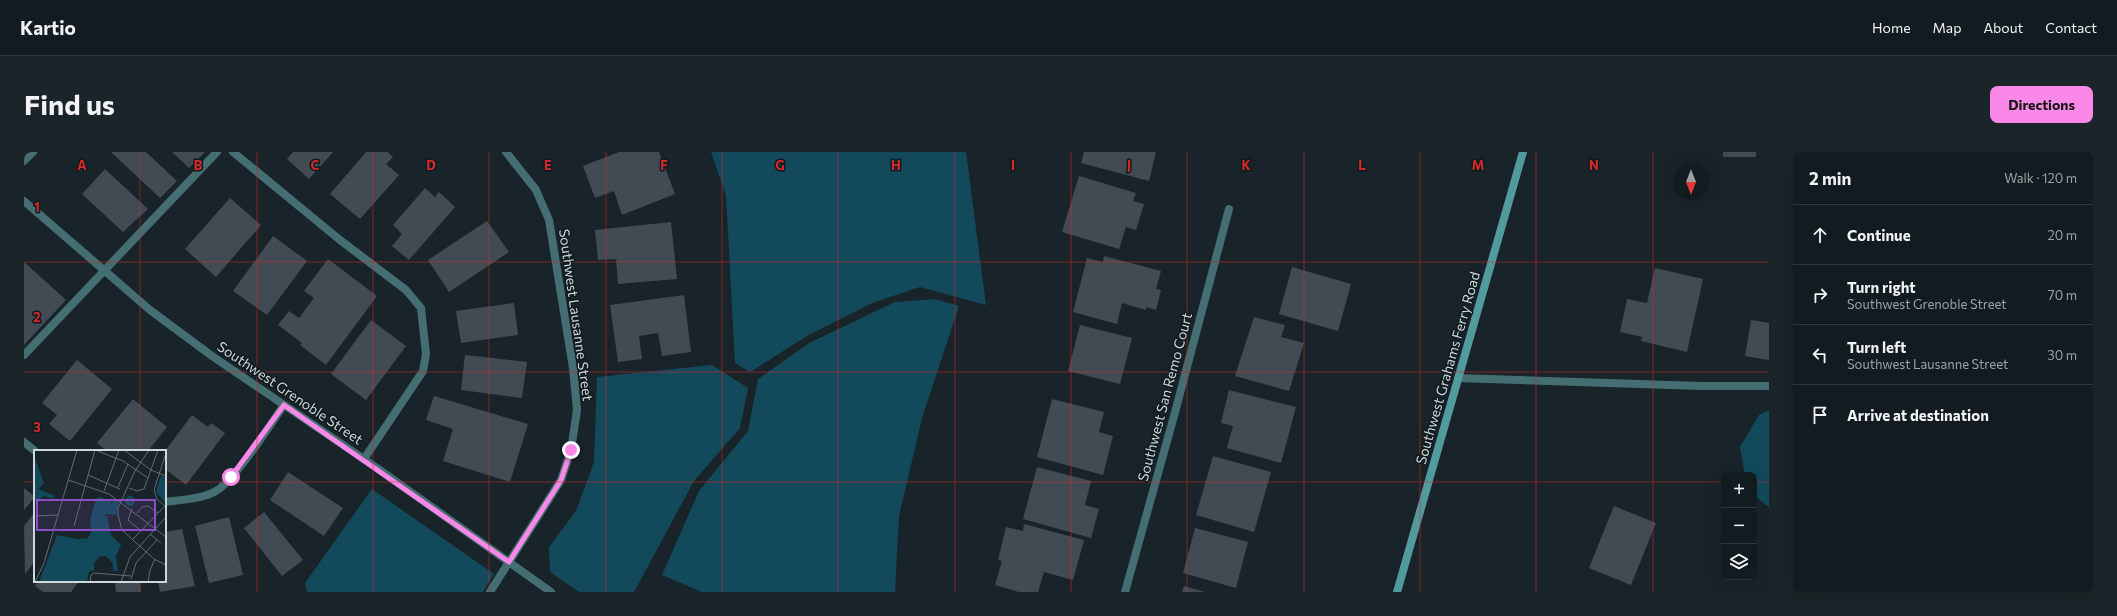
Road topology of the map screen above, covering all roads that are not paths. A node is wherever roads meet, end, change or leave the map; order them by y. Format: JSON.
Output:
{"nodes":[{"id":1,"x":33,"y":152,"type":"edge"},
{"id":2,"x":217,"y":152,"type":"edge"},
{"id":3,"x":233,"y":152,"type":"edge"},
{"id":4,"x":506,"y":152,"type":"edge"},
{"id":5,"x":1523,"y":152,"type":"edge"},
{"id":6,"x":24,"y":161,"type":"edge"},
{"id":7,"x":24,"y":201,"type":"edge"},
{"id":8,"x":1229,"y":209,"type":"dead end"},
{"id":9,"x":103,"y":271,"type":"junction"},
{"id":10,"x":24,"y":355,"type":"edge"},
{"id":11,"x":1458,"y":378,"type":"junction"},
{"id":12,"x":1769,"y":386,"type":"edge"},
{"id":13,"x":284,"y":405,"type":"junction"},
{"id":14,"x":24,"y":442,"type":"edge"},
{"id":15,"x":34,"y":450,"type":"edge"},
{"id":16,"x":364,"y":459,"type":"junction"},
{"id":17,"x":166,"y":502,"type":"edge"},
{"id":18,"x":509,"y":562,"type":"junction"},
{"id":19,"x":490,"y":592,"type":"edge"},
{"id":20,"x":551,"y":592,"type":"edge"},
{"id":21,"x":1125,"y":592,"type":"edge"},
{"id":22,"x":1397,"y":592,"type":"edge"}],
"edges":[{"from":1,"to":6,"type":"street"},
{"from":2,"to":9,"type":"street"},
{"from":3,"to":16,"type":"street"},
{"from":4,"to":18,"type":"street","name":"Southwest Lausanne Street"},
{"from":5,"to":11,"type":"main road","name":"Southwest Grahams Ferry Road"},
{"from":7,"to":9,"type":"street","name":"Southwest Grenoble Street"},
{"from":8,"to":21,"type":"street","name":"Southwest San Remo Court"},
{"from":9,"to":10,"type":"street"},
{"from":9,"to":13,"type":"street","name":"Southwest Grenoble Street"},
{"from":11,"to":12,"type":"street"},
{"from":11,"to":22,"type":"main road","name":"Southwest Grahams Ferry Road"},
{"from":13,"to":16,"type":"street","name":"Southwest Grenoble Street"},
{"from":13,"to":17,"type":"street"},
{"from":14,"to":15,"type":"street"},
{"from":16,"to":18,"type":"street","name":"Southwest Grenoble Street"},
{"from":18,"to":19,"type":"street","name":"Southwest Lausanne Street"},
{"from":18,"to":20,"type":"street","name":"Southwest Grenoble Street"}]}
